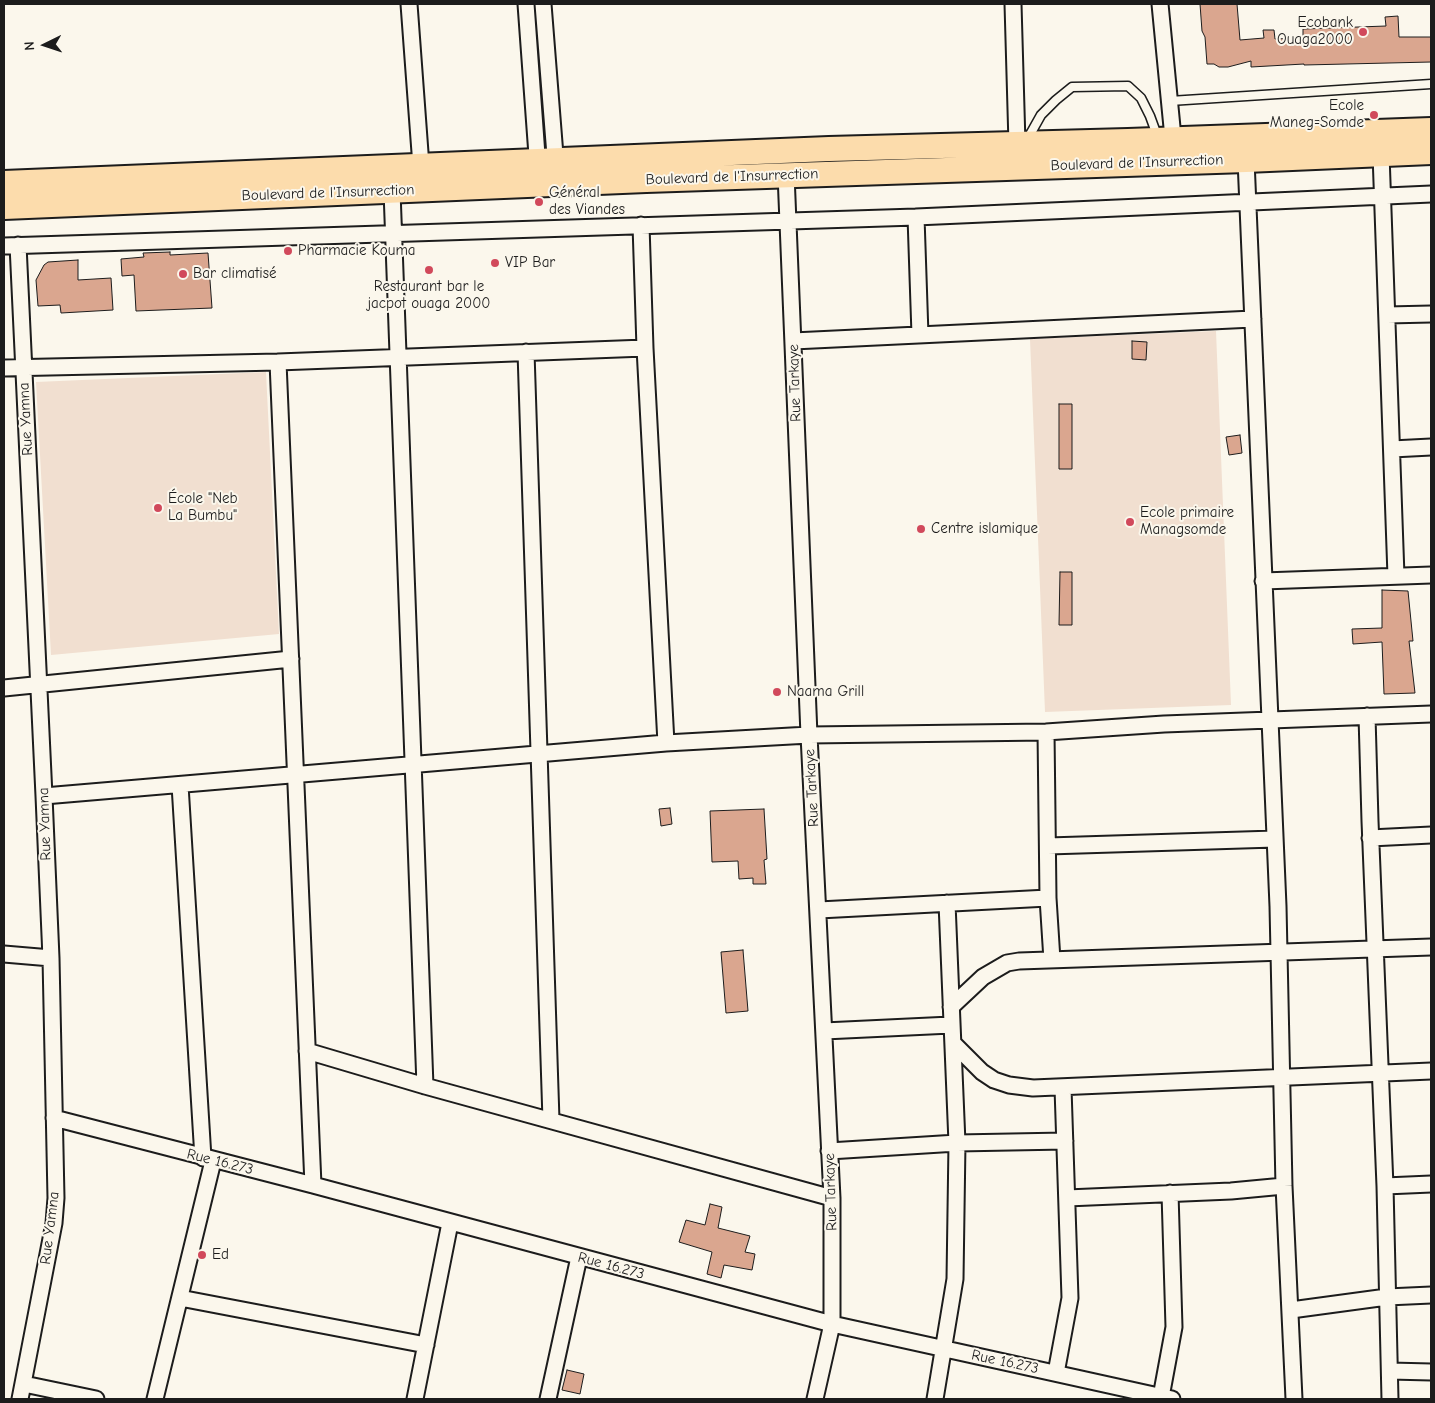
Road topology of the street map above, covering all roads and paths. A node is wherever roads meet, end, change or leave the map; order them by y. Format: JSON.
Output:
{"nodes":[{"id":1,"x":409,"y":4,"type":"edge"},
{"id":2,"x":526,"y":4,"type":"edge"},
{"id":3,"x":543,"y":4,"type":"edge"},
{"id":4,"x":1013,"y":4,"type":"edge"},
{"id":5,"x":1160,"y":4,"type":"edge"},
{"id":6,"x":1431,"y":84,"type":"edge"},
{"id":7,"x":1170,"y":100,"type":"junction"},
{"id":8,"x":1431,"y":130,"type":"edge"},
{"id":9,"x":1021,"y":144,"type":"junction"},
{"id":10,"x":1169,"y":147,"type":"junction"},
{"id":11,"x":1431,"y":152,"type":"edge"},
{"id":12,"x":1381,"y":154,"type":"junction"},
{"id":13,"x":1246,"y":160,"type":"junction"},
{"id":14,"x":547,"y":161,"type":"junction"},
{"id":15,"x":420,"y":166,"type":"junction"},
{"id":16,"x":786,"y":174,"type":"junction"},
{"id":17,"x":4,"y":183,"type":"edge"},
{"id":18,"x":548,"y":185,"type":"junction"},
{"id":19,"x":392,"y":191,"type":"junction"},
{"id":20,"x":1431,"y":194,"type":"edge"},
{"id":21,"x":1383,"y":195,"type":"junction"},
{"id":22,"x":1248,"y":201,"type":"junction"},
{"id":23,"x":4,"y":207,"type":"edge"},
{"id":24,"x":916,"y":217,"type":"junction"},
{"id":25,"x":788,"y":220,"type":"junction"},
{"id":26,"x":641,"y":224,"type":"junction"},
{"id":27,"x":394,"y":233,"type":"junction"},
{"id":28,"x":11,"y":245,"type":"edge"},
{"id":29,"x":1431,"y":314,"type":"edge"},
{"id":30,"x":1387,"y":315,"type":"junction"},
{"id":31,"x":1253,"y":319,"type":"junction"},
{"id":32,"x":920,"y":335,"type":"junction"},
{"id":33,"x":793,"y":341,"type":"junction"},
{"id":34,"x":645,"y":348,"type":"junction"},
{"id":35,"x":526,"y":352,"type":"junction"},
{"id":36,"x":398,"y":357,"type":"junction"},
{"id":37,"x":278,"y":362,"type":"junction"},
{"id":38,"x":4,"y":368,"type":"edge"},
{"id":39,"x":24,"y":368,"type":"junction"},
{"id":40,"x":1431,"y":447,"type":"edge"},
{"id":41,"x":1392,"y":449,"type":"junction"},
{"id":42,"x":1431,"y":575,"type":"edge"},
{"id":43,"x":1396,"y":576,"type":"junction"},
{"id":44,"x":1263,"y":581,"type":"junction"},
{"id":45,"x":291,"y":659,"type":"junction"},
{"id":46,"x":39,"y":686,"type":"junction"},
{"id":47,"x":4,"y":688,"type":"edge"},
{"id":48,"x":1431,"y":714,"type":"edge"},
{"id":49,"x":1367,"y":716,"type":"junction"},
{"id":50,"x":1269,"y":720,"type":"junction"},
{"id":51,"x":1046,"y":732,"type":"junction"},
{"id":52,"x":809,"y":735,"type":"junction"},
{"id":53,"x":666,"y":743,"type":"junction"},
{"id":54,"x":540,"y":754,"type":"junction"},
{"id":55,"x":413,"y":765,"type":"junction"},
{"id":56,"x":296,"y":775,"type":"junction"},
{"id":57,"x":180,"y":784,"type":"junction"},
{"id":58,"x":44,"y":796,"type":"junction"},
{"id":59,"x":1431,"y":835,"type":"edge"},
{"id":60,"x":1370,"y":838,"type":"junction"},
{"id":61,"x":1275,"y":839,"type":"junction"},
{"id":62,"x":1048,"y":846,"type":"junction"},
{"id":63,"x":1048,"y":898,"type":"junction"},
{"id":64,"x":947,"y":903,"type":"junction"},
{"id":65,"x":819,"y":910,"type":"junction"},
{"id":66,"x":1431,"y":947,"type":"edge"},
{"id":67,"x":1375,"y":949,"type":"junction"},
{"id":68,"x":1279,"y":953,"type":"junction"},
{"id":69,"x":4,"y":954,"type":"edge"},
{"id":70,"x":51,"y":958,"type":"junction"},
{"id":71,"x":1052,"y":960,"type":"junction"},
{"id":72,"x":952,"y":1007,"type":"junction"},
{"id":73,"x":951,"y":1024,"type":"junction"},
{"id":74,"x":824,"y":1032,"type":"junction"},
{"id":75,"x":953,"y":1042,"type":"junction"},
{"id":76,"x":307,"y":1051,"type":"junction"},
{"id":77,"x":1431,"y":1071,"type":"edge"},
{"id":78,"x":1380,"y":1073,"type":"junction"},
{"id":79,"x":1282,"y":1077,"type":"junction"},
{"id":80,"x":425,"y":1086,"type":"junction"},
{"id":81,"x":1063,"y":1088,"type":"junction"},
{"id":82,"x":54,"y":1118,"type":"junction"},
{"id":83,"x":551,"y":1120,"type":"junction"},
{"id":84,"x":1065,"y":1141,"type":"junction"},
{"id":85,"x":957,"y":1143,"type":"junction"},
{"id":86,"x":829,"y":1151,"type":"junction"},
{"id":87,"x":208,"y":1159,"type":"junction"},
{"id":88,"x":1431,"y":1184,"type":"edge"},
{"id":89,"x":312,"y":1185,"type":"junction"},
{"id":90,"x":1284,"y":1186,"type":"junction"},
{"id":91,"x":1385,"y":1186,"type":"junction"},
{"id":92,"x":1170,"y":1193,"type":"junction"},
{"id":93,"x":832,"y":1198,"type":"junction"},
{"id":94,"x":1067,"y":1198,"type":"junction"},
{"id":95,"x":450,"y":1223,"type":"junction"},
{"id":96,"x":579,"y":1257,"type":"junction"},
{"id":97,"x":1431,"y":1295,"type":"edge"},
{"id":98,"x":1387,"y":1297,"type":"junction"},
{"id":99,"x":180,"y":1298,"type":"junction"},
{"id":100,"x":1291,"y":1310,"type":"junction"},
{"id":101,"x":832,"y":1324,"type":"junction"},
{"id":102,"x":426,"y":1345,"type":"junction"},
{"id":103,"x":944,"y":1348,"type":"junction"},
{"id":104,"x":1390,"y":1371,"type":"junction"},
{"id":105,"x":1431,"y":1372,"type":"edge"},
{"id":106,"x":1056,"y":1373,"type":"junction"},
{"id":107,"x":22,"y":1392,"type":"edge"},
{"id":108,"x":1166,"y":1398,"type":"edge"},
{"id":109,"x":96,"y":1399,"type":"edge"},
{"id":110,"x":155,"y":1399,"type":"edge"},
{"id":111,"x":415,"y":1399,"type":"edge"},
{"id":112,"x":548,"y":1399,"type":"edge"},
{"id":113,"x":815,"y":1399,"type":"edge"},
{"id":114,"x":935,"y":1399,"type":"edge"},
{"id":115,"x":1294,"y":1399,"type":"edge"},
{"id":116,"x":1390,"y":1399,"type":"edge"}],
"edges":[{"from":1,"to":15,"type":"street"},
{"from":2,"to":14,"type":"street"},
{"from":3,"to":14,"type":"street"},
{"from":4,"to":9,"type":"street"},
{"from":5,"to":7,"type":"street"},
{"from":6,"to":7,"type":"lane"},
{"from":7,"to":10,"type":"street"},
{"from":8,"to":10,"type":"main road","name":"Boulevard de l'Insurrection"},
{"from":9,"to":10,"type":"main road","name":"Boulevard de l'Insurrection"},
{"from":9,"to":10,"type":"lane"},
{"from":9,"to":14,"type":"main road","name":"Boulevard de l'Insurrection"},
{"from":10,"to":13,"type":"main road","name":"Boulevard de l'Insurrection"},
{"from":10,"to":16,"type":"main road","name":"Boulevard de l'Insurrection"},
{"from":11,"to":12,"type":"main road","name":"Boulevard de l'Insurrection"},
{"from":12,"to":13,"type":"main road","name":"Boulevard de l'Insurrection"},
{"from":12,"to":21,"type":"street"},
{"from":13,"to":22,"type":"street"},
{"from":14,"to":15,"type":"main road","name":"Boulevard de l'Insurrection"},
{"from":14,"to":18,"type":"street"},
{"from":15,"to":17,"type":"main road","name":"Boulevard de l'Insurrection"},
{"from":16,"to":18,"type":"main road","name":"Boulevard de l'Insurrection"},
{"from":16,"to":25,"type":"street","name":"Rue Tarkaye"},
{"from":18,"to":19,"type":"main road","name":"Boulevard de l'Insurrection"},
{"from":19,"to":23,"type":"main road","name":"Boulevard de l'Insurrection"},
{"from":19,"to":27,"type":"street"},
{"from":20,"to":21,"type":"street"},
{"from":21,"to":22,"type":"street"},
{"from":21,"to":30,"type":"street"},
{"from":22,"to":24,"type":"street"},
{"from":22,"to":31,"type":"street"},
{"from":24,"to":25,"type":"street"},
{"from":24,"to":32,"type":"street"},
{"from":25,"to":26,"type":"street"},
{"from":25,"to":33,"type":"street","name":"Rue Tarkaye"},
{"from":26,"to":27,"type":"street"},
{"from":26,"to":34,"type":"street"},
{"from":27,"to":28,"type":"street"},
{"from":27,"to":36,"type":"street"},
{"from":28,"to":39,"type":"street","name":"Rue Yamna"},
{"from":29,"to":30,"type":"street"},
{"from":30,"to":41,"type":"street"},
{"from":31,"to":32,"type":"street"},
{"from":31,"to":44,"type":"street"},
{"from":32,"to":33,"type":"street"},
{"from":33,"to":52,"type":"street","name":"Rue Tarkaye"},
{"from":34,"to":35,"type":"street"},
{"from":34,"to":53,"type":"street"},
{"from":35,"to":36,"type":"street"},
{"from":35,"to":54,"type":"street"},
{"from":36,"to":37,"type":"street"},
{"from":36,"to":55,"type":"street"},
{"from":37,"to":39,"type":"street"},
{"from":37,"to":45,"type":"street"},
{"from":38,"to":39,"type":"street"},
{"from":39,"to":46,"type":"street","name":"Rue Yamna"},
{"from":40,"to":41,"type":"street"},
{"from":41,"to":43,"type":"street"},
{"from":42,"to":43,"type":"street"},
{"from":43,"to":44,"type":"street"},
{"from":44,"to":50,"type":"street"},
{"from":45,"to":46,"type":"street"},
{"from":45,"to":56,"type":"street"},
{"from":46,"to":47,"type":"street"},
{"from":46,"to":58,"type":"street","name":"Rue Yamna"},
{"from":48,"to":49,"type":"street"},
{"from":49,"to":50,"type":"street"},
{"from":49,"to":60,"type":"street"},
{"from":50,"to":51,"type":"street"},
{"from":50,"to":61,"type":"street"},
{"from":51,"to":52,"type":"street"},
{"from":51,"to":62,"type":"street"},
{"from":52,"to":53,"type":"street"},
{"from":52,"to":65,"type":"street","name":"Rue Tarkaye"},
{"from":53,"to":54,"type":"street"},
{"from":54,"to":55,"type":"street"},
{"from":54,"to":83,"type":"street"},
{"from":55,"to":56,"type":"street"},
{"from":55,"to":80,"type":"street"},
{"from":56,"to":57,"type":"street"},
{"from":56,"to":76,"type":"street"},
{"from":57,"to":58,"type":"street"},
{"from":57,"to":87,"type":"street"},
{"from":58,"to":70,"type":"street","name":"Rue Yamna"},
{"from":59,"to":60,"type":"street"},
{"from":60,"to":67,"type":"street"},
{"from":61,"to":62,"type":"street"},
{"from":61,"to":68,"type":"street"},
{"from":62,"to":63,"type":"street"},
{"from":63,"to":64,"type":"street"},
{"from":63,"to":71,"type":"street"},
{"from":64,"to":65,"type":"street"},
{"from":64,"to":72,"type":"street"},
{"from":65,"to":74,"type":"street","name":"Rue Tarkaye"},
{"from":66,"to":67,"type":"street"},
{"from":67,"to":68,"type":"street"},
{"from":67,"to":78,"type":"street"},
{"from":68,"to":71,"type":"street"},
{"from":68,"to":79,"type":"street"},
{"from":69,"to":70,"type":"street"},
{"from":70,"to":82,"type":"street","name":"Rue Yamna"},
{"from":71,"to":72,"type":"street"},
{"from":72,"to":73,"type":"street"},
{"from":73,"to":74,"type":"street"},
{"from":73,"to":75,"type":"street"},
{"from":74,"to":86,"type":"street","name":"Rue Tarkaye"},
{"from":75,"to":81,"type":"street"},
{"from":75,"to":85,"type":"street"},
{"from":76,"to":80,"type":"street"},
{"from":76,"to":89,"type":"street"},
{"from":77,"to":78,"type":"street"},
{"from":78,"to":79,"type":"street"},
{"from":78,"to":91,"type":"street"},
{"from":79,"to":81,"type":"street"},
{"from":79,"to":90,"type":"street"},
{"from":80,"to":83,"type":"street"},
{"from":81,"to":84,"type":"street"},
{"from":82,"to":87,"type":"street","name":"Rue 16.273"},
{"from":82,"to":107,"type":"street","name":"Rue Yamna"},
{"from":83,"to":93,"type":"street"},
{"from":84,"to":85,"type":"street"},
{"from":84,"to":94,"type":"street"},
{"from":85,"to":86,"type":"street"},
{"from":85,"to":103,"type":"street"},
{"from":86,"to":93,"type":"street","name":"Rue Tarkaye"},
{"from":87,"to":89,"type":"street","name":"Rue 16.273"},
{"from":87,"to":99,"type":"street"},
{"from":88,"to":91,"type":"street"},
{"from":89,"to":95,"type":"street","name":"Rue 16.273"},
{"from":90,"to":92,"type":"street"},
{"from":90,"to":100,"type":"street"},
{"from":91,"to":98,"type":"street"},
{"from":92,"to":94,"type":"street"},
{"from":92,"to":108,"type":"street"},
{"from":93,"to":101,"type":"street","name":"Rue Tarkaye"},
{"from":94,"to":106,"type":"street"},
{"from":95,"to":96,"type":"street","name":"Rue 16.273"},
{"from":95,"to":102,"type":"street"},
{"from":96,"to":101,"type":"street","name":"Rue 16.273"},
{"from":96,"to":112,"type":"street"},
{"from":97,"to":98,"type":"street"},
{"from":98,"to":100,"type":"street"},
{"from":98,"to":104,"type":"street"},
{"from":99,"to":102,"type":"street"},
{"from":99,"to":110,"type":"street"},
{"from":100,"to":115,"type":"street"},
{"from":101,"to":103,"type":"street","name":"Rue 16.273"},
{"from":101,"to":113,"type":"street","name":"Rue Tarkaye"},
{"from":102,"to":111,"type":"street"},
{"from":103,"to":106,"type":"street","name":"Rue 16.273"},
{"from":103,"to":114,"type":"street"},
{"from":104,"to":105,"type":"street"},
{"from":104,"to":116,"type":"street"},
{"from":106,"to":108,"type":"street","name":"Rue 16.273"},
{"from":107,"to":109,"type":"street"}]}
